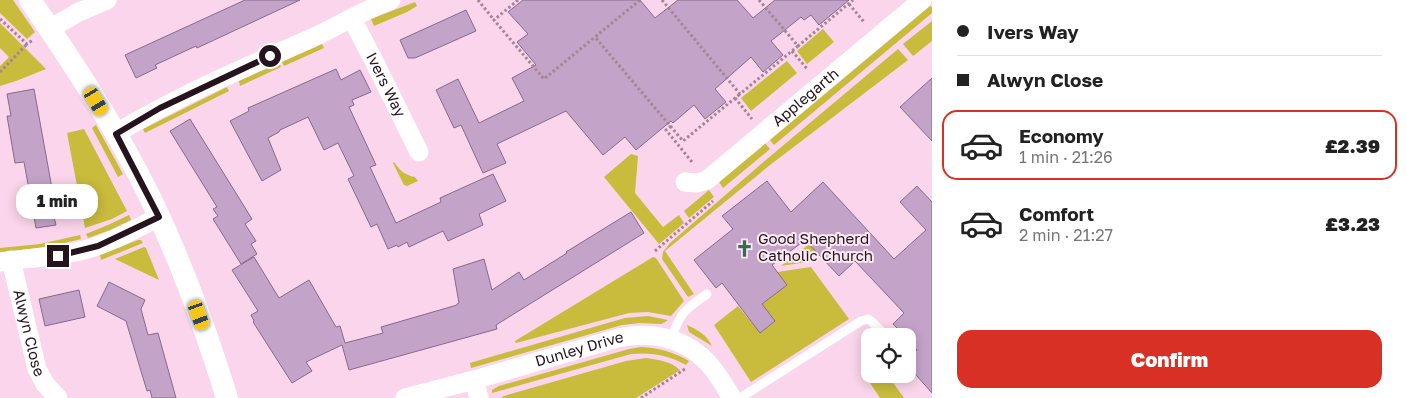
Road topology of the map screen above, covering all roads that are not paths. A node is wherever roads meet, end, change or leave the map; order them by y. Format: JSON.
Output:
{"nodes":[{"id":1,"x":30,"y":0,"type":"edge"},
{"id":2,"x":107,"y":0,"type":"edge"},
{"id":3,"x":391,"y":0,"type":"edge"},
{"id":4,"x":922,"y":0,"type":"edge"},
{"id":5,"x":352,"y":19,"type":"junction"},
{"id":6,"x":50,"y":29,"type":"junction"},
{"id":7,"x":116,"y":134,"type":"junction"},
{"id":8,"x":419,"y":152,"type":"dead end"},
{"id":9,"x":685,"y":182,"type":"dead end"},
{"id":10,"x":159,"y":217,"type":"junction"},
{"id":11,"x":6,"y":261,"type":"edge"},
{"id":12,"x":707,"y":294,"type":"dead end"},
{"id":13,"x":878,"y":328,"type":"edge"},
{"id":14,"x":671,"y":339,"type":"junction"},
{"id":15,"x":476,"y":389,"type":"edge"},
{"id":16,"x":58,"y":398,"type":"edge"},
{"id":17,"x":227,"y":398,"type":"edge"},
{"id":18,"x":406,"y":398,"type":"edge"},
{"id":19,"x":732,"y":398,"type":"edge"},
{"id":20,"x":740,"y":398,"type":"edge"}],
"edges":[{"from":1,"to":6,"type":"street"},
{"from":2,"to":6,"type":"street"},
{"from":3,"to":5,"type":"street"},
{"from":4,"to":9,"type":"street","name":"Applegarth"},
{"from":5,"to":7,"type":"street"},
{"from":5,"to":8,"type":"street","name":"Ivers Way"},
{"from":6,"to":7,"type":"street"},
{"from":7,"to":10,"type":"street"},
{"from":10,"to":11,"type":"street","name":"Alwyn Close"},
{"from":10,"to":17,"type":"street"},
{"from":11,"to":16,"type":"street","name":"Alwyn Close"},
{"from":12,"to":14,"type":"lane"},
{"from":13,"to":20,"type":"lane"},
{"from":14,"to":15,"type":"street","name":"Dunley Drive"},
{"from":14,"to":19,"type":"street","name":"Dunley Drive"},
{"from":15,"to":18,"type":"street","name":"Dunley Drive"}]}
